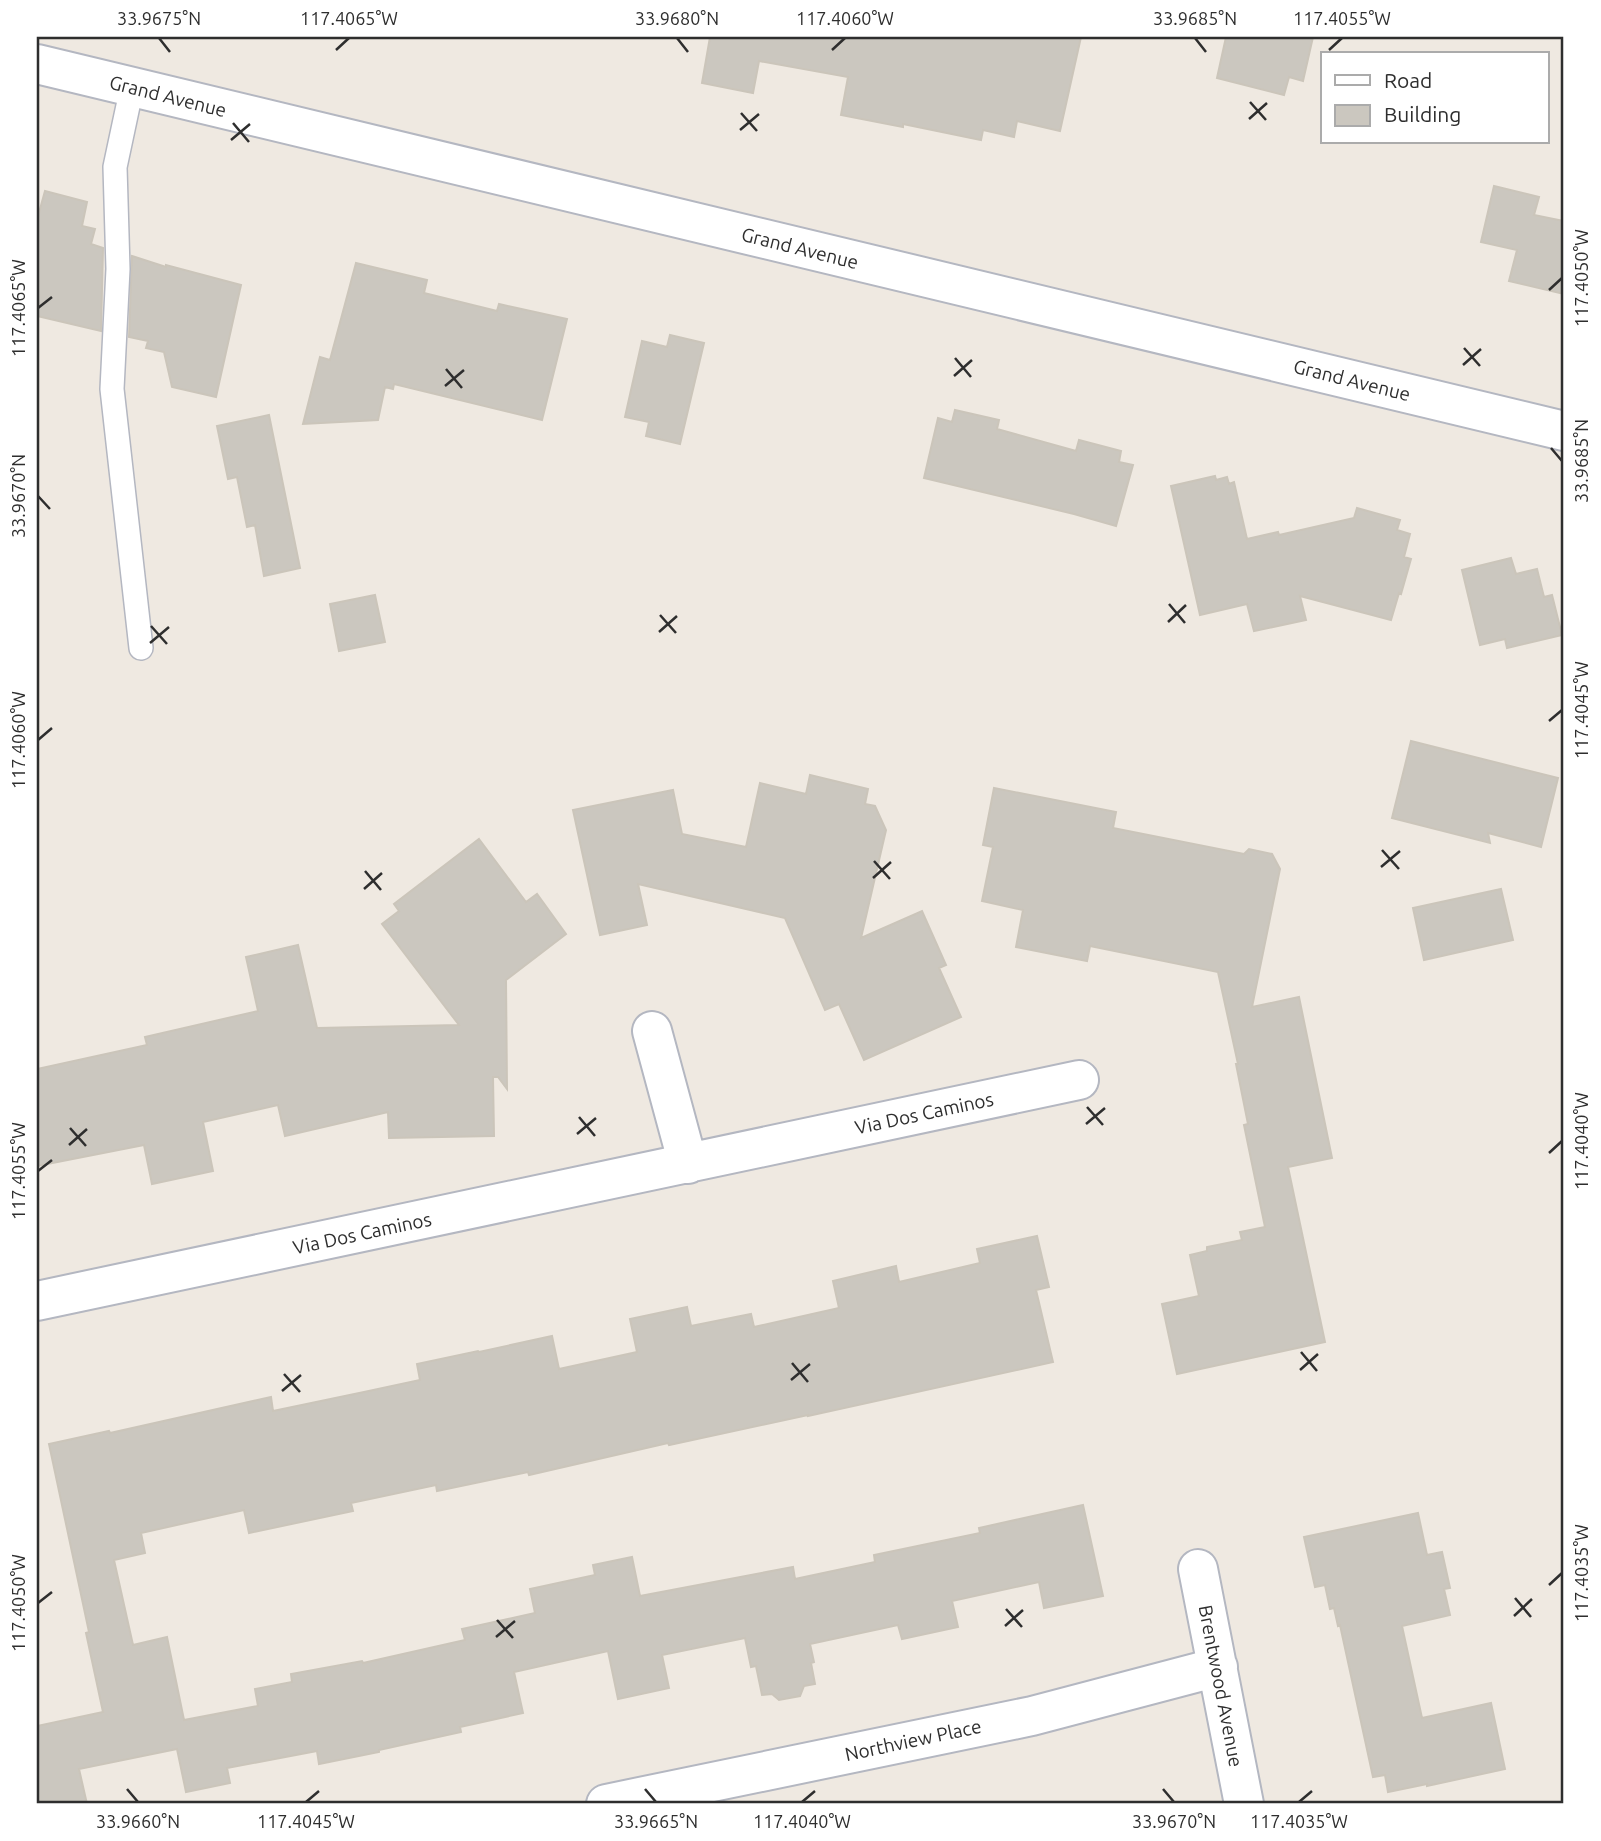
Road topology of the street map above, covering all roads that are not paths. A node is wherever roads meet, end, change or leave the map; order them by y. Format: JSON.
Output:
{"nodes":[{"id":1,"x":37,"y":64,"type":"edge"},
{"id":2,"x":132,"y":87,"type":"junction"},
{"id":3,"x":1564,"y":431,"type":"edge"},
{"id":4,"x":142,"y":648,"type":"dead end"},
{"id":5,"x":652,"y":1031,"type":"dead end"},
{"id":6,"x":1079,"y":1080,"type":"dead end"},
{"id":7,"x":688,"y":1164,"type":"junction"},
{"id":8,"x":37,"y":1301,"type":"edge"},
{"id":9,"x":1198,"y":1569,"type":"dead end"},
{"id":10,"x":1218,"y":1667,"type":"junction"},
{"id":11,"x":606,"y":1804,"type":"edge"},
{"id":12,"x":1244,"y":1804,"type":"edge"}],
"edges":[{"from":1,"to":2,"type":"street","name":"Grand Avenue"},
{"from":2,"to":3,"type":"street","name":"Grand Avenue"},
{"from":2,"to":4,"type":"lane"},
{"from":5,"to":7,"type":"street"},
{"from":6,"to":7,"type":"street","name":"Via Dos Caminos"},
{"from":7,"to":8,"type":"street","name":"Via Dos Caminos"},
{"from":9,"to":10,"type":"street","name":"Brentwood Avenue"},
{"from":10,"to":11,"type":"street","name":"Northview Place"},
{"from":10,"to":12,"type":"street","name":"Brentwood Avenue"}]}
